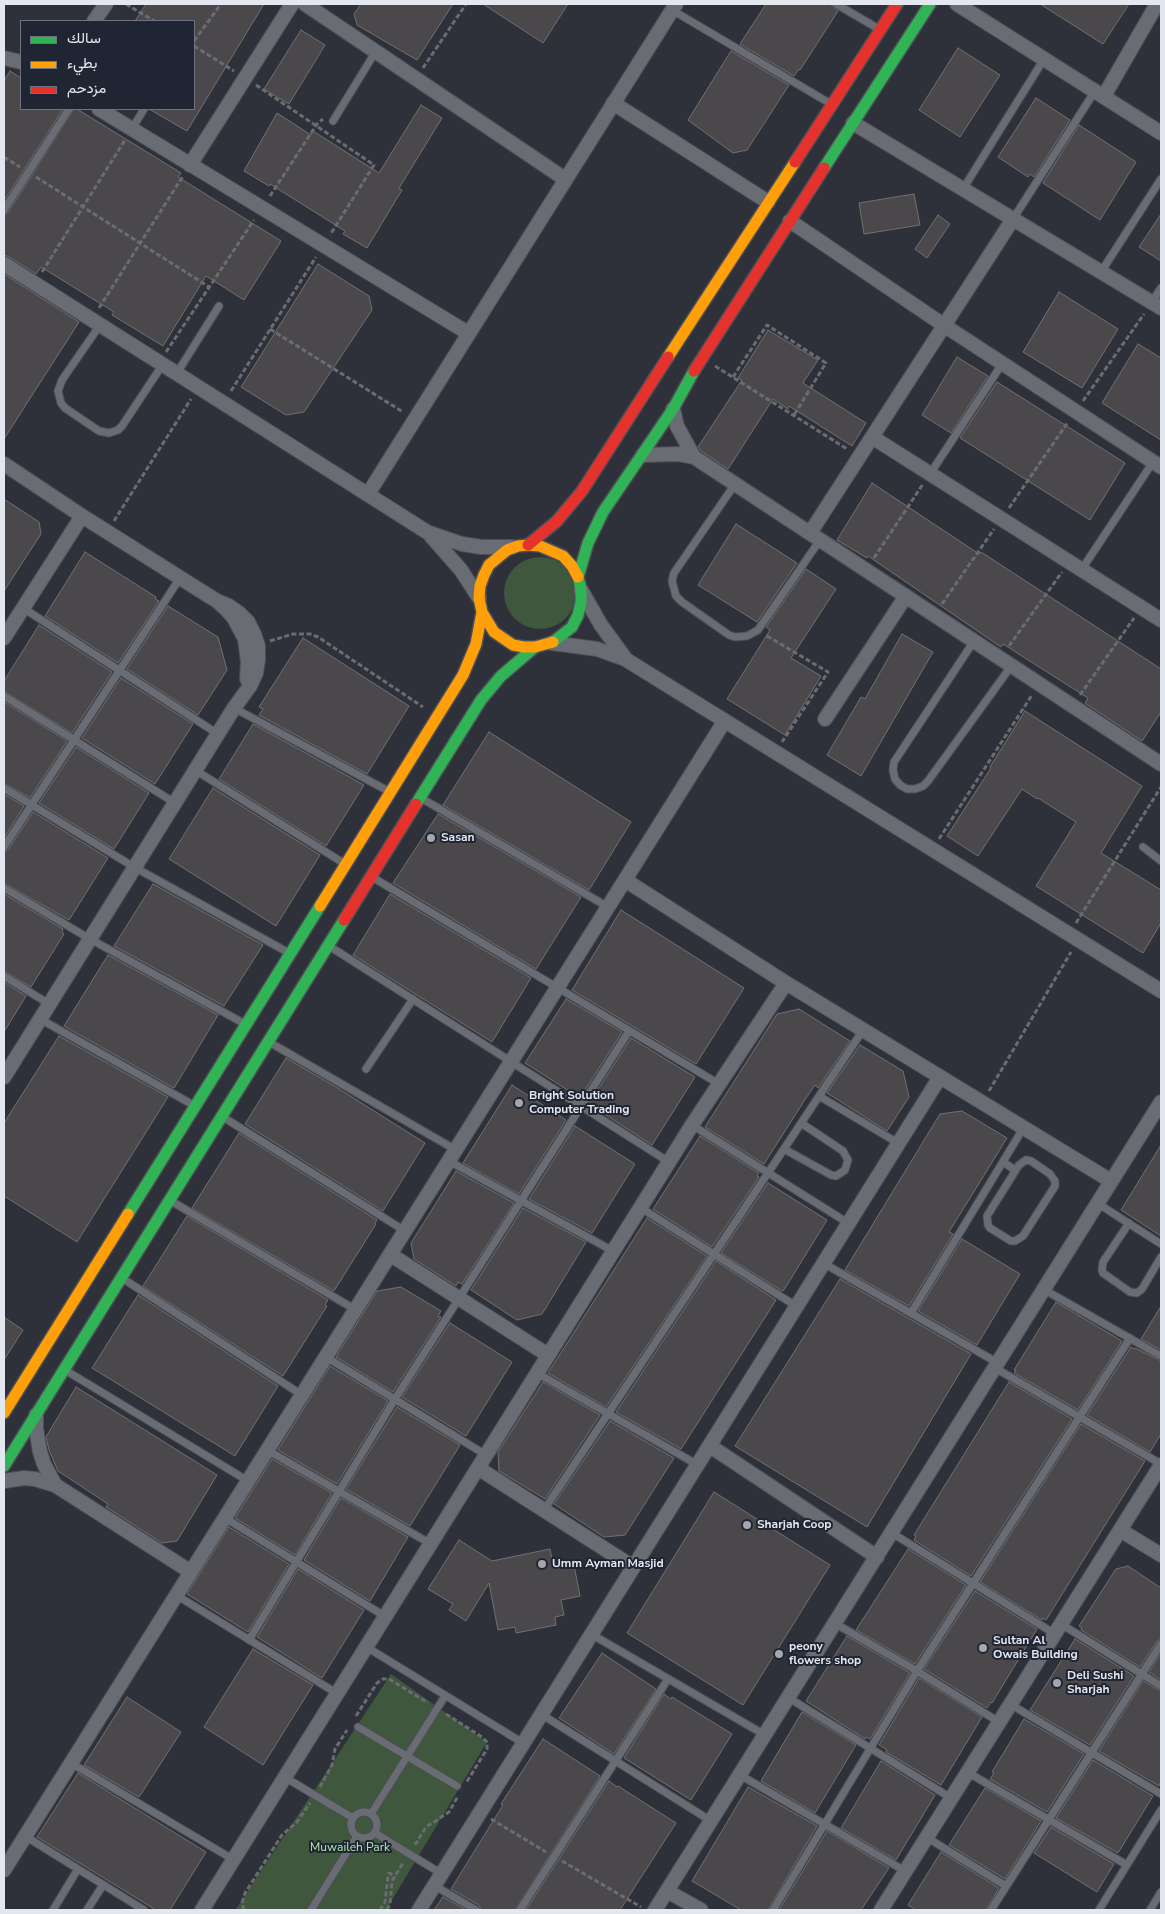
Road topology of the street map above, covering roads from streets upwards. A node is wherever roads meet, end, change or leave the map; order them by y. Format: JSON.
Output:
{"nodes":[{"id":1,"x":106,"y":4,"type":"edge"},
{"id":2,"x":292,"y":4,"type":"edge"},
{"id":3,"x":305,"y":4,"type":"edge"},
{"id":4,"x":896,"y":4,"type":"edge"},
{"id":5,"x":930,"y":4,"type":"edge"},
{"id":6,"x":957,"y":4,"type":"edge"},
{"id":7,"x":1157,"y":4,"type":"edge"},
{"id":8,"x":670,"y":6,"type":"edge"},
{"id":9,"x":95,"y":20,"type":"edge"},
{"id":10,"x":4,"y":58,"type":"edge"},
{"id":11,"x":20,"y":62,"type":"edge"},
{"id":12,"x":1100,"y":94,"type":"junction"},
{"id":13,"x":613,"y":104,"type":"junction"},
{"id":14,"x":101,"y":110,"type":"edge"},
{"id":15,"x":853,"y":123,"type":"junction"},
{"id":16,"x":1161,"y":133,"type":"edge"},
{"id":17,"x":190,"y":165,"type":"junction"},
{"id":18,"x":565,"y":179,"type":"junction"},
{"id":19,"x":768,"y":202,"type":"junction"},
{"id":20,"x":1013,"y":219,"type":"junction"},
{"id":21,"x":790,"y":221,"type":"junction"},
{"id":22,"x":4,"y":264,"type":"edge"},
{"id":23,"x":1156,"y":305,"type":"edge"},
{"id":24,"x":945,"y":326,"type":"junction"},
{"id":25,"x":468,"y":333,"type":"junction"},
{"id":26,"x":673,"y":410,"type":"junction"},
{"id":27,"x":872,"y":437,"type":"junction"},
{"id":28,"x":643,"y":455,"type":"junction"},
{"id":29,"x":694,"y":457,"type":"junction"},
{"id":30,"x":4,"y":464,"type":"edge"},
{"id":31,"x":1157,"y":464,"type":"edge"},
{"id":32,"x":368,"y":494,"type":"junction"},
{"id":33,"x":82,"y":516,"type":"junction"},
{"id":34,"x":427,"y":532,"type":"junction"},
{"id":35,"x":815,"y":537,"type":"junction"},
{"id":36,"x":523,"y":546,"type":"junction"},
{"id":37,"x":579,"y":583,"type":"junction"},
{"id":38,"x":906,"y":596,"type":"junction"},
{"id":39,"x":479,"y":598,"type":"junction"},
{"id":40,"x":217,"y":601,"type":"junction"},
{"id":41,"x":482,"y":612,"type":"junction"},
{"id":42,"x":1161,"y":620,"type":"edge"},
{"id":43,"x":4,"y":638,"type":"edge"},
{"id":44,"x":552,"y":643,"type":"junction"},
{"id":45,"x":536,"y":648,"type":"junction"},
{"id":46,"x":625,"y":659,"type":"junction"},
{"id":47,"x":241,"y":696,"type":"junction"},
{"id":48,"x":825,"y":719,"type":"dead end"},
{"id":49,"x":724,"y":722,"type":"junction"},
{"id":50,"x":1160,"y":760,"type":"edge"},
{"id":51,"x":625,"y":880,"type":"junction"},
{"id":52,"x":786,"y":983,"type":"junction"},
{"id":53,"x":1161,"y":991,"type":"edge"},
{"id":54,"x":246,"y":1024,"type":"junction"},
{"id":55,"x":252,"y":1044,"type":"dead end"},
{"id":56,"x":5,"y":1073,"type":"edge"},
{"id":57,"x":940,"y":1076,"type":"junction"},
{"id":58,"x":230,"y":1080,"type":"dead end"},
{"id":59,"x":1161,"y":1102,"type":"edge"},
{"id":60,"x":225,"y":1112,"type":"junction"},
{"id":61,"x":1112,"y":1180,"type":"junction"},
{"id":62,"x":391,"y":1255,"type":"junction"},
{"id":63,"x":548,"y":1355,"type":"junction"},
{"id":64,"x":4,"y":1413,"type":"edge"},
{"id":65,"x":36,"y":1415,"type":"junction"},
{"id":66,"x":710,"y":1446,"type":"junction"},
{"id":67,"x":1161,"y":1464,"type":"edge"},
{"id":68,"x":4,"y":1466,"type":"edge"},
{"id":69,"x":478,"y":1468,"type":"junction"},
{"id":70,"x":4,"y":1481,"type":"edge"},
{"id":71,"x":55,"y":1486,"type":"junction"},
{"id":72,"x":1120,"y":1530,"type":"junction"},
{"id":73,"x":1161,"y":1555,"type":"edge"},
{"id":74,"x":877,"y":1557,"type":"junction"},
{"id":75,"x":633,"y":1567,"type":"junction"},
{"id":76,"x":191,"y":1572,"type":"junction"},
{"id":77,"x":4,"y":1870,"type":"edge"},
{"id":78,"x":667,"y":1891,"type":"junction"},
{"id":79,"x":883,"y":1909,"type":"edge"},
{"id":80,"x":202,"y":1910,"type":"edge"},
{"id":81,"x":419,"y":1910,"type":"edge"},
{"id":82,"x":655,"y":1910,"type":"edge"},
{"id":83,"x":701,"y":1910,"type":"edge"}],
"edges":[{"from":1,"to":9,"type":"street"},
{"from":2,"to":17,"type":"street"},
{"from":3,"to":18,"type":"street"},
{"from":4,"to":19,"type":"main road"},
{"from":5,"to":15,"type":"main road"},
{"from":6,"to":12,"type":"street"},
{"from":7,"to":12,"type":"street"},
{"from":8,"to":13,"type":"street"},
{"from":10,"to":11,"type":"street"},
{"from":12,"to":16,"type":"street"},
{"from":13,"to":18,"type":"street"},
{"from":13,"to":19,"type":"street"},
{"from":14,"to":17,"type":"street"},
{"from":15,"to":20,"type":"street"},
{"from":15,"to":21,"type":"main road"},
{"from":17,"to":25,"type":"street"},
{"from":18,"to":25,"type":"street"},
{"from":19,"to":36,"type":"main road"},
{"from":20,"to":23,"type":"street"},
{"from":20,"to":24,"type":"street"},
{"from":21,"to":24,"type":"street"},
{"from":21,"to":26,"type":"main road"},
{"from":22,"to":32,"type":"street"},
{"from":24,"to":27,"type":"street"},
{"from":24,"to":31,"type":"street"},
{"from":25,"to":32,"type":"street"},
{"from":26,"to":28,"type":"main road"},
{"from":26,"to":29,"type":"street"},
{"from":27,"to":35,"type":"street"},
{"from":27,"to":42,"type":"street"},
{"from":28,"to":29,"type":"street"},
{"from":28,"to":37,"type":"main road"},
{"from":29,"to":35,"type":"street"},
{"from":30,"to":33,"type":"street"},
{"from":32,"to":34,"type":"street"},
{"from":33,"to":40,"type":"street"},
{"from":33,"to":43,"type":"street"},
{"from":34,"to":36,"type":"street"},
{"from":34,"to":39,"type":"street"},
{"from":35,"to":38,"type":"street"},
{"from":36,"to":37,"type":"main road"},
{"from":36,"to":39,"type":"main road"},
{"from":37,"to":44,"type":"main road"},
{"from":37,"to":46,"type":"street"},
{"from":38,"to":48,"type":"street"},
{"from":38,"to":50,"type":"street"},
{"from":39,"to":41,"type":"main road"},
{"from":40,"to":47,"type":"street"},
{"from":40,"to":47,"type":"street"},
{"from":41,"to":45,"type":"main road"},
{"from":41,"to":54,"type":"main road"},
{"from":44,"to":45,"type":"main road"},
{"from":44,"to":46,"type":"street"},
{"from":45,"to":60,"type":"main road"},
{"from":46,"to":49,"type":"street"},
{"from":47,"to":56,"type":"street"},
{"from":49,"to":51,"type":"street"},
{"from":49,"to":53,"type":"street"},
{"from":51,"to":52,"type":"street"},
{"from":51,"to":62,"type":"street"},
{"from":52,"to":57,"type":"street"},
{"from":52,"to":63,"type":"street"},
{"from":54,"to":55,"type":"main road"},
{"from":54,"to":64,"type":"main road"},
{"from":57,"to":61,"type":"street"},
{"from":57,"to":66,"type":"street"},
{"from":58,"to":60,"type":"main road"},
{"from":59,"to":61,"type":"street"},
{"from":60,"to":65,"type":"main road"},
{"from":61,"to":74,"type":"street"},
{"from":62,"to":63,"type":"street"},
{"from":62,"to":76,"type":"street"},
{"from":63,"to":69,"type":"street"},
{"from":65,"to":68,"type":"main road"},
{"from":65,"to":71,"type":"street"},
{"from":66,"to":74,"type":"street"},
{"from":66,"to":75,"type":"street"},
{"from":67,"to":72,"type":"street"},
{"from":69,"to":75,"type":"street"},
{"from":69,"to":80,"type":"street"},
{"from":70,"to":71,"type":"street"},
{"from":71,"to":76,"type":"street"},
{"from":72,"to":73,"type":"street"},
{"from":72,"to":79,"type":"street"},
{"from":74,"to":78,"type":"street"},
{"from":75,"to":81,"type":"street"},
{"from":76,"to":77,"type":"street"},
{"from":78,"to":82,"type":"street"},
{"from":78,"to":83,"type":"street"}]}
